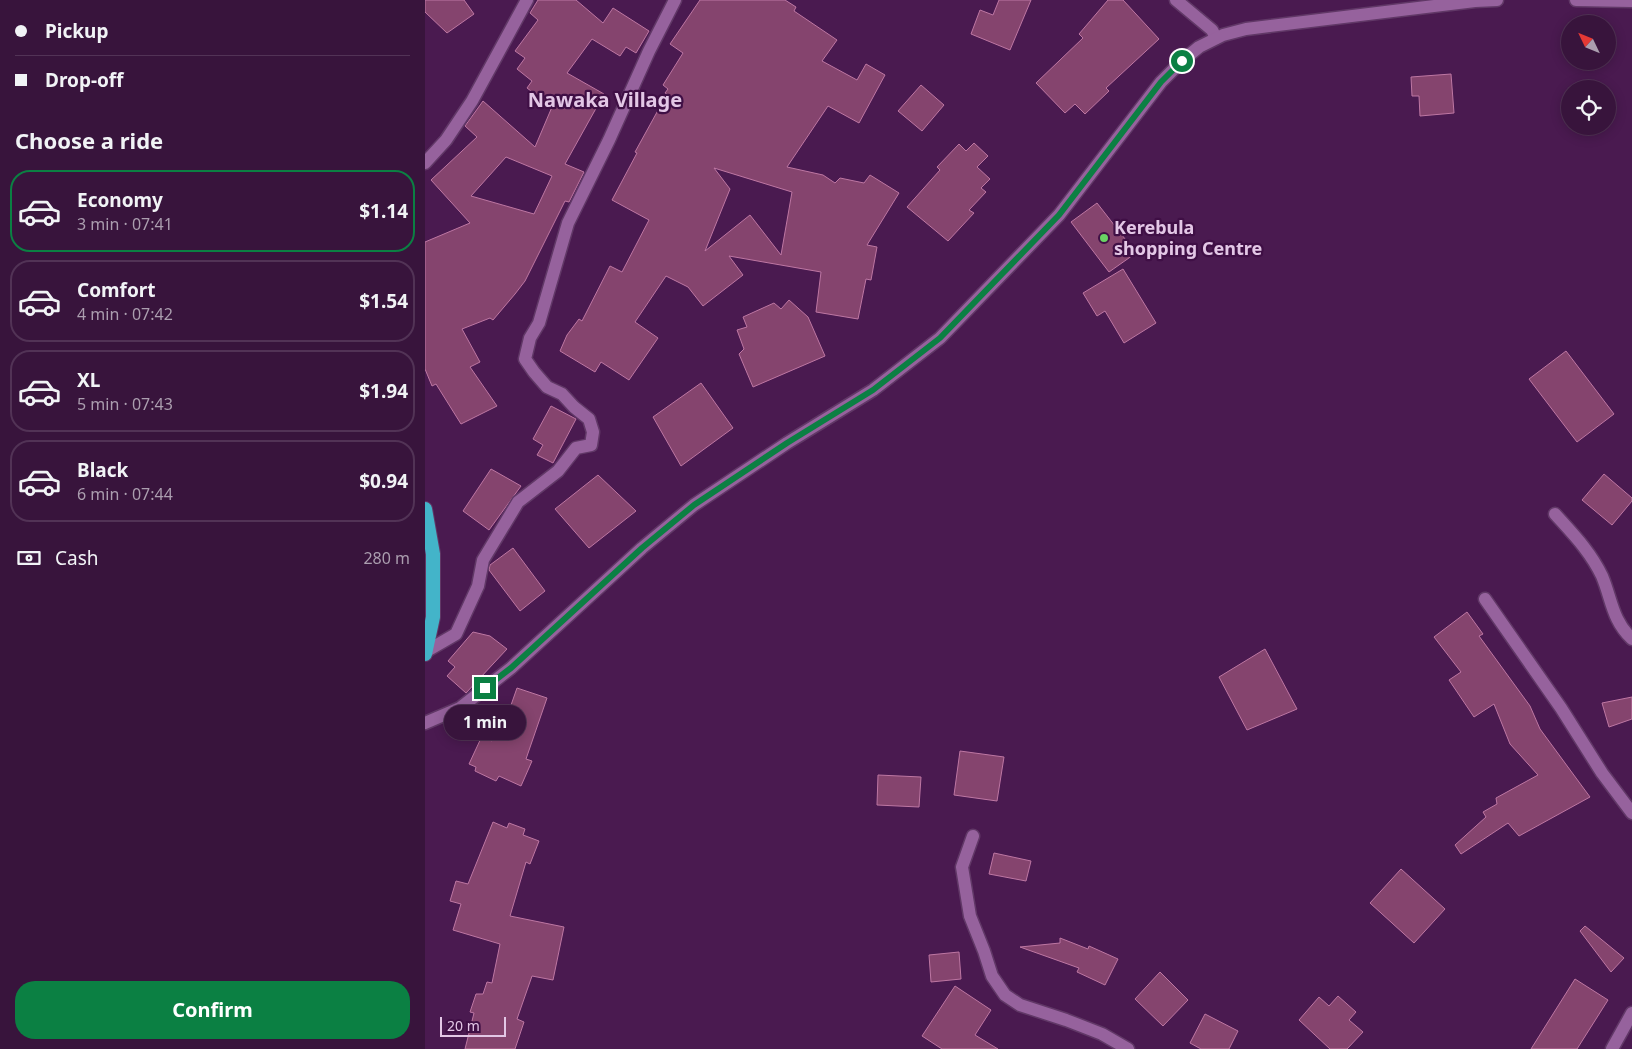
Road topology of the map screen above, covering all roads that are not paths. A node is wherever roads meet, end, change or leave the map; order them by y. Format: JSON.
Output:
{"nodes":[{"id":1,"x":527,"y":0,"type":"edge"},
{"id":2,"x":675,"y":0,"type":"edge"},
{"id":3,"x":1176,"y":0,"type":"edge"},
{"id":4,"x":1497,"y":0,"type":"edge"},
{"id":5,"x":1576,"y":0,"type":"edge"},
{"id":6,"x":1632,"y":1,"type":"edge"},
{"id":7,"x":1216,"y":38,"type":"junction"},
{"id":8,"x":425,"y":163,"type":"edge"},
{"id":9,"x":425,"y":509,"type":"edge"},
{"id":10,"x":1555,"y":514,"type":"dead end"},
{"id":11,"x":1485,"y":599,"type":"dead end"},
{"id":12,"x":1632,"y":639,"type":"edge"},
{"id":13,"x":425,"y":653,"type":"edge"},
{"id":14,"x":425,"y":723,"type":"edge"},
{"id":15,"x":1632,"y":813,"type":"edge"},
{"id":16,"x":973,"y":836,"type":"dead end"},
{"id":17,"x":1632,"y":1013,"type":"edge"},
{"id":18,"x":1128,"y":1049,"type":"edge"},
{"id":19,"x":1612,"y":1049,"type":"edge"}],
"edges":[{"from":1,"to":8,"type":"street"},
{"from":2,"to":13,"type":"street"},
{"from":3,"to":7,"type":"street"},
{"from":4,"to":7,"type":"street"},
{"from":5,"to":6,"type":"street"},
{"from":7,"to":14,"type":"street"},
{"from":9,"to":13,"type":"highway"},
{"from":10,"to":12,"type":"street"},
{"from":11,"to":15,"type":"street"},
{"from":16,"to":18,"type":"street"},
{"from":17,"to":19,"type":"street"}]}
